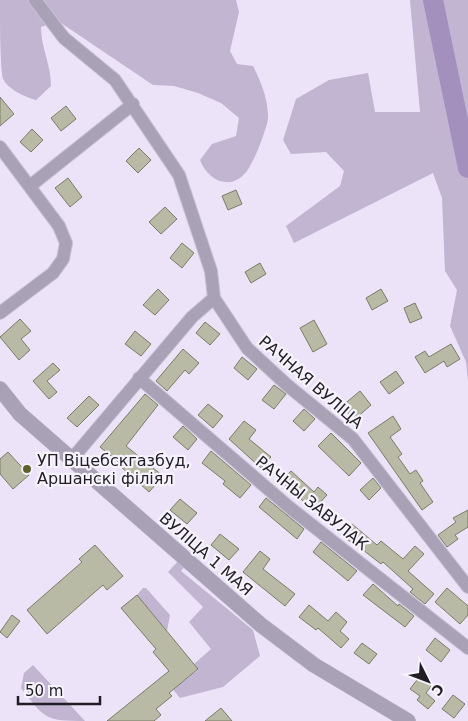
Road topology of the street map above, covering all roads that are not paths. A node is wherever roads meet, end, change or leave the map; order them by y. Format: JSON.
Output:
{"nodes":[{"id":1,"x":35,"y":0,"type":"edge"},
{"id":2,"x":133,"y":104,"type":"junction"},
{"id":3,"x":0,"y":147,"type":"edge"},
{"id":4,"x":30,"y":186,"type":"junction"},
{"id":5,"x":214,"y":298,"type":"junction"},
{"id":6,"x":0,"y":313,"type":"edge"},
{"id":7,"x":139,"y":378,"type":"junction"},
{"id":8,"x":0,"y":389,"type":"edge"},
{"id":9,"x":71,"y":460,"type":"junction"},
{"id":10,"x":468,"y":588,"type":"edge"},
{"id":11,"x":468,"y":648,"type":"edge"},
{"id":12,"x":408,"y":721,"type":"edge"}],
"edges":[{"from":1,"to":2,"type":"street"},
{"from":2,"to":4,"type":"street"},
{"from":2,"to":5,"type":"street"},
{"from":3,"to":4,"type":"street"},
{"from":4,"to":6,"type":"street"},
{"from":5,"to":7,"type":"street"},
{"from":5,"to":10,"type":"street","name":"РАЧНАЯ ВУЛІЦА"},
{"from":7,"to":9,"type":"street"},
{"from":7,"to":11,"type":"street","name":"РАЧНЫ ЗАВУЛАК"},
{"from":8,"to":9,"type":"street","name":"ВУЛІЦА 1 МАЯ"},
{"from":9,"to":12,"type":"street","name":"ВУЛІЦА 1 МАЯ"}]}
